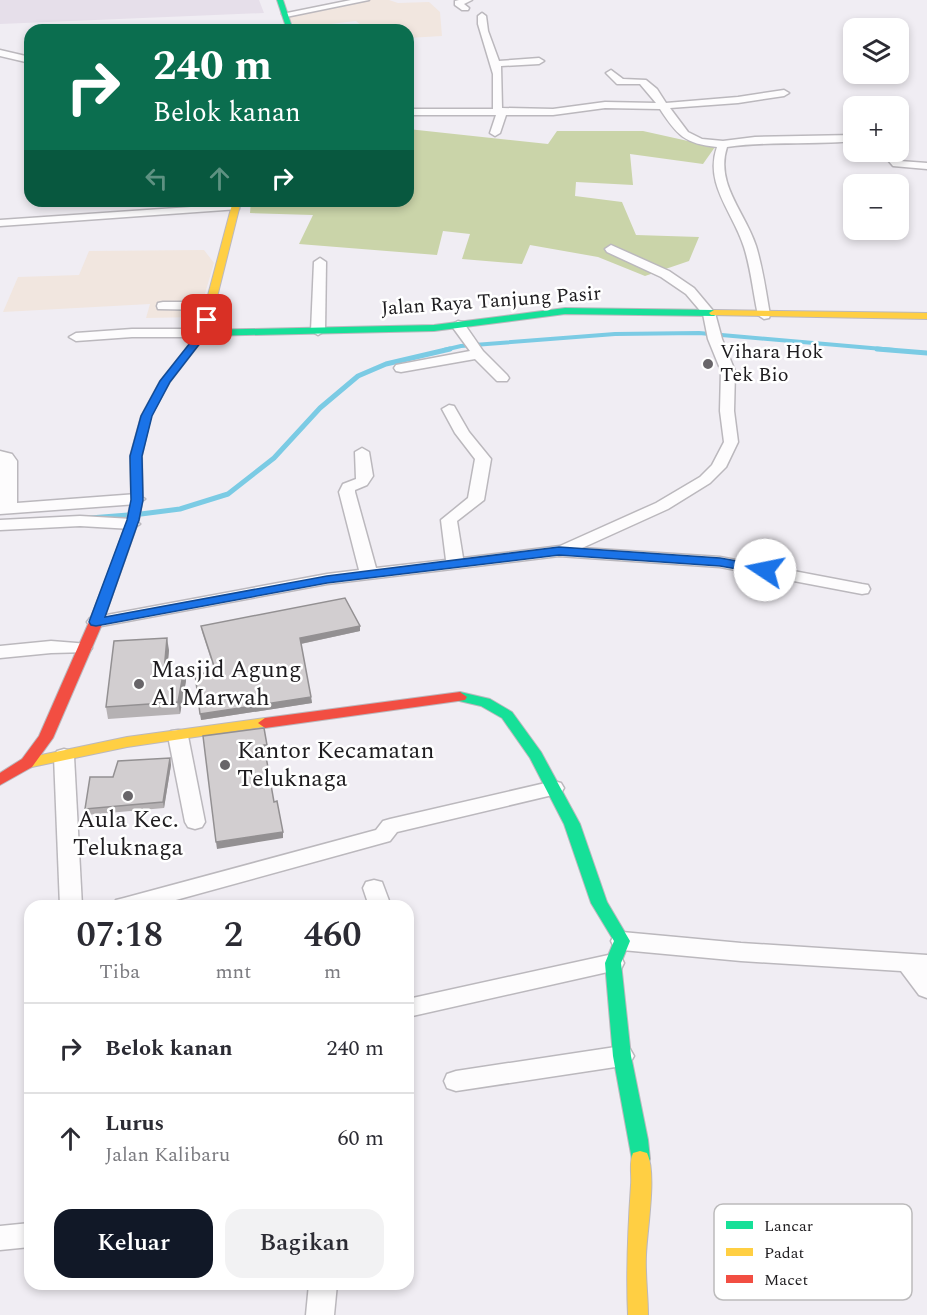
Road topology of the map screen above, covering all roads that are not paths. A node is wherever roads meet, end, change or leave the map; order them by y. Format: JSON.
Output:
{"nodes":[{"id":1,"x":280,"y":0,"type":"edge"},
{"id":2,"x":365,"y":0,"type":"edge"},
{"id":3,"x":286,"y":14,"type":"junction"},
{"id":4,"x":482,"y":16,"type":"dead end"},
{"id":5,"x":288,"y":24,"type":"edge"},
{"id":6,"x":0,"y":53,"type":"edge"},
{"id":7,"x":24,"y":59,"type":"edge"},
{"id":8,"x":539,"y":61,"type":"dead end"},
{"id":9,"x":494,"y":64,"type":"junction"},
{"id":10,"x":611,"y":73,"type":"dead end"},
{"id":11,"x":784,"y":93,"type":"dead end"},
{"id":12,"x":665,"y":110,"type":"junction"},
{"id":13,"x":414,"y":111,"type":"edge"},
{"id":14,"x":500,"y":111,"type":"junction"},
{"id":15,"x":495,"y":133,"type":"dead end"},
{"id":16,"x":843,"y":139,"type":"edge"},
{"id":17,"x":723,"y":144,"type":"junction"},
{"id":18,"x":894,"y":162,"type":"edge"},
{"id":19,"x":927,"y":166,"type":"edge"},
{"id":20,"x":199,"y":207,"type":"edge"},
{"id":21,"x":235,"y":207,"type":"edge"},
{"id":22,"x":0,"y":223,"type":"edge"},
{"id":23,"x":611,"y":249,"type":"dead end"},
{"id":24,"x":320,"y":262,"type":"dead end"},
{"id":25,"x":163,"y":306,"type":"dead end"},
{"id":26,"x":210,"y":306,"type":"junction"},
{"id":27,"x":764,"y":315,"type":"junction"},
{"id":28,"x":709,"y":316,"type":"junction"},
{"id":29,"x":927,"y":316,"type":"edge"},
{"id":30,"x":461,"y":330,"type":"junction"},
{"id":31,"x":318,"y":331,"type":"junction"},
{"id":32,"x":203,"y":333,"type":"junction"},
{"id":33,"x":76,"y":337,"type":"dead end"},
{"id":34,"x":476,"y":352,"type":"junction"},
{"id":35,"x":401,"y":368,"type":"dead end"},
{"id":36,"x":502,"y":378,"type":"dead end"},
{"id":37,"x":449,"y":410,"type":"dead end"},
{"id":38,"x":362,"y":452,"type":"dead end"},
{"id":39,"x":0,"y":456,"type":"edge"},
{"id":40,"x":5,"y":509,"type":"edge"},
{"id":41,"x":134,"y":512,"type":"junction"},
{"id":42,"x":0,"y":525,"type":"edge"},
{"id":43,"x":559,"y":551,"type":"junction"},
{"id":44,"x":455,"y":562,"type":"junction"},
{"id":45,"x":369,"y":574,"type":"junction"},
{"id":46,"x":862,"y":589,"type":"dead end"},
{"id":47,"x":96,"y":622,"type":"junction"},
{"id":48,"x":83,"y":648,"type":"junction"},
{"id":49,"x":0,"y":652,"type":"edge"},
{"id":50,"x":178,"y":736,"type":"junction"},
{"id":51,"x":64,"y":756,"type":"junction"},
{"id":52,"x":27,"y":763,"type":"junction"},
{"id":53,"x":0,"y":780,"type":"edge"},
{"id":54,"x":554,"y":788,"type":"junction"},
{"id":55,"x":195,"y":822,"type":"dead end"},
{"id":56,"x":71,"y":900,"type":"edge"},
{"id":57,"x":146,"y":900,"type":"edge"},
{"id":58,"x":622,"y":940,"type":"junction"},
{"id":59,"x":613,"y":963,"type":"junction"},
{"id":60,"x":918,"y":964,"type":"edge"},
{"id":61,"x":927,"y":989,"type":"edge"},
{"id":62,"x":414,"y":1003,"type":"edge"},
{"id":63,"x":622,"y":1056,"type":"junction"},
{"id":64,"x":456,"y":1081,"type":"dead end"},
{"id":65,"x":24,"y":1236,"type":"edge"},
{"id":66,"x":0,"y":1238,"type":"edge"},
{"id":67,"x":322,"y":1290,"type":"edge"},
{"id":68,"x":320,"y":1315,"type":"edge"},
{"id":69,"x":638,"y":1315,"type":"edge"}],
"edges":[{"from":1,"to":3,"type":"street"},
{"from":2,"to":3,"type":"street"},
{"from":3,"to":5,"type":"street"},
{"from":4,"to":9,"type":"street"},
{"from":6,"to":7,"type":"street"},
{"from":8,"to":9,"type":"street"},
{"from":9,"to":14,"type":"street"},
{"from":10,"to":12,"type":"street"},
{"from":11,"to":12,"type":"street"},
{"from":12,"to":14,"type":"street"},
{"from":12,"to":17,"type":"street"},
{"from":13,"to":14,"type":"street"},
{"from":14,"to":15,"type":"street"},
{"from":16,"to":17,"type":"street"},
{"from":17,"to":27,"type":"street"},
{"from":18,"to":19,"type":"street"},
{"from":20,"to":22,"type":"street"},
{"from":21,"to":26,"type":"street"},
{"from":23,"to":28,"type":"street"},
{"from":24,"to":31,"type":"street"},
{"from":25,"to":26,"type":"street"},
{"from":26,"to":32,"type":"street"},
{"from":27,"to":28,"type":"street","name":"Jalan Raya Tanjung Pasir"},
{"from":27,"to":29,"type":"street","name":"Jalan Raya Tanjung Pasir"},
{"from":28,"to":30,"type":"street","name":"Jalan Raya Tanjung Pasir"},
{"from":28,"to":43,"type":"street"},
{"from":30,"to":31,"type":"street","name":"Jalan Raya Tanjung Pasir"},
{"from":30,"to":34,"type":"street"},
{"from":31,"to":32,"type":"street","name":"Jalan Raya Tanjung Pasir"},
{"from":32,"to":33,"type":"street"},
{"from":32,"to":41,"type":"street"},
{"from":34,"to":35,"type":"street"},
{"from":34,"to":36,"type":"street"},
{"from":37,"to":44,"type":"street"},
{"from":38,"to":45,"type":"street"},
{"from":39,"to":40,"type":"street"},
{"from":40,"to":41,"type":"street"},
{"from":41,"to":42,"type":"street"},
{"from":41,"to":47,"type":"street"},
{"from":43,"to":44,"type":"street"},
{"from":43,"to":46,"type":"street"},
{"from":44,"to":45,"type":"street"},
{"from":45,"to":47,"type":"street"},
{"from":47,"to":48,"type":"street"},
{"from":48,"to":49,"type":"street"},
{"from":48,"to":52,"type":"street"},
{"from":50,"to":51,"type":"street"},
{"from":50,"to":54,"type":"street"},
{"from":50,"to":55,"type":"street"},
{"from":51,"to":52,"type":"street"},
{"from":51,"to":56,"type":"street"},
{"from":52,"to":53,"type":"street"},
{"from":54,"to":57,"type":"street"},
{"from":54,"to":58,"type":"street"},
{"from":58,"to":59,"type":"street"},
{"from":58,"to":60,"type":"street"},
{"from":59,"to":62,"type":"street"},
{"from":59,"to":63,"type":"street"},
{"from":60,"to":61,"type":"street"},
{"from":63,"to":64,"type":"street"},
{"from":63,"to":69,"type":"street"},
{"from":65,"to":66,"type":"street"},
{"from":67,"to":68,"type":"street"}]}
